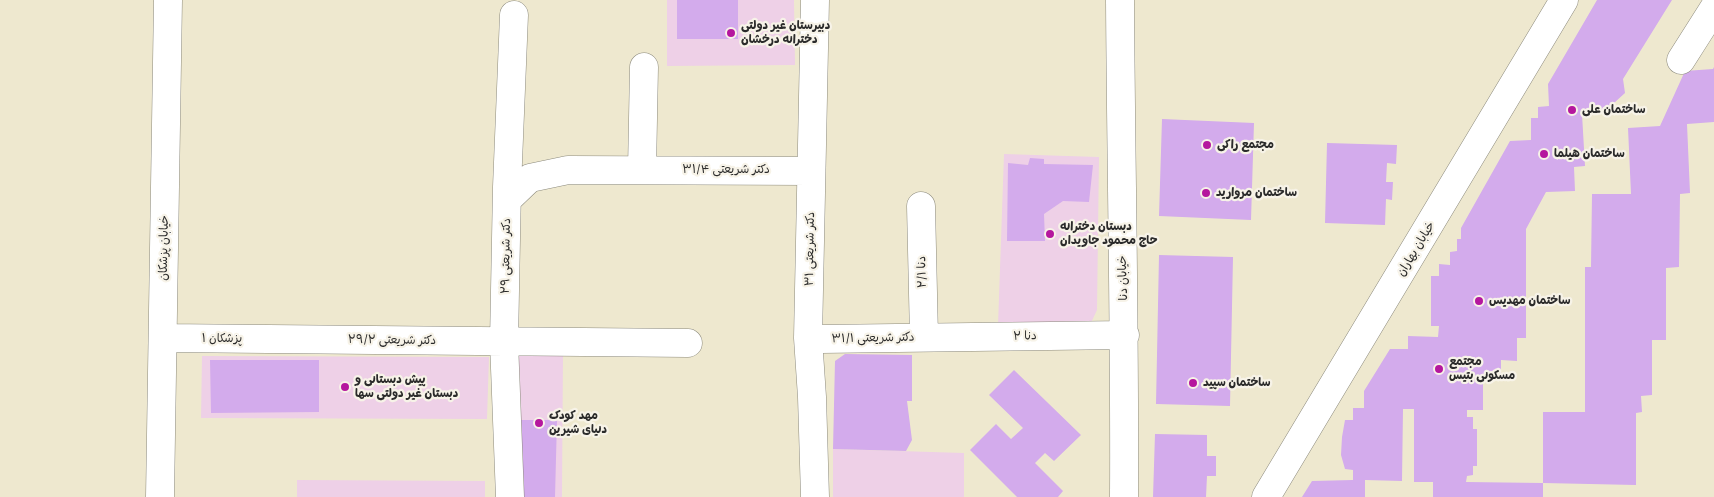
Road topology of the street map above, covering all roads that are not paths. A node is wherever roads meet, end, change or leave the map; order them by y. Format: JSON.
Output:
{"nodes":[{"id":1,"x":168,"y":0,"type":"edge"},
{"id":2,"x":815,"y":0,"type":"edge"},
{"id":3,"x":1120,"y":0,"type":"edge"},
{"id":4,"x":1564,"y":0,"type":"edge"},
{"id":5,"x":1714,"y":8,"type":"edge"},
{"id":6,"x":514,"y":15,"type":"dead end"},
{"id":7,"x":1681,"y":60,"type":"dead end"},
{"id":8,"x":644,"y":67,"type":"dead end"},
{"id":9,"x":642,"y":170,"type":"junction"},
{"id":10,"x":811,"y":171,"type":"junction"},
{"id":11,"x":507,"y":200,"type":"junction"},
{"id":12,"x":921,"y":206,"type":"dead end"},
{"id":13,"x":1125,"y":334,"type":"junction"},
{"id":14,"x":924,"y":337,"type":"junction"},
{"id":15,"x":163,"y":338,"type":"junction"},
{"id":16,"x":280,"y":339,"type":"joint"},
{"id":17,"x":821,"y":339,"type":"dead end"},
{"id":18,"x":504,"y":342,"type":"junction"},
{"id":19,"x":688,"y":343,"type":"dead end"},
{"id":20,"x":160,"y":497,"type":"edge"},
{"id":21,"x":510,"y":497,"type":"edge"},
{"id":22,"x":815,"y":497,"type":"edge"},
{"id":23,"x":1124,"y":497,"type":"edge"},
{"id":24,"x":1266,"y":497,"type":"edge"}],
"edges":[{"from":1,"to":15,"type":"street","name":"خیابان پزشکان"},
{"from":2,"to":10,"type":"street","name":"۳۱ دکتر شریعتی"},
{"from":3,"to":13,"type":"street","name":"خیابان دنا"},
{"from":4,"to":24,"type":"street","name":"خیابان بهاران"},
{"from":5,"to":7,"type":"street"},
{"from":6,"to":11,"type":"street","name":"۲۹ دکتر شریعتی"},
{"from":8,"to":9,"type":"street"},
{"from":9,"to":10,"type":"street","name":"۳۱/۴ دکتر شریعتی"},
{"from":9,"to":11,"type":"street","name":"۳۱/۴ دکتر شریعتی"},
{"from":10,"to":22,"type":"street","name":"۳۱ دکتر شریعتی"},
{"from":11,"to":18,"type":"street","name":"۲۹ دکتر شریعتی"},
{"from":12,"to":14,"type":"street","name":"۲/۱ دنا"},
{"from":13,"to":14,"type":"street","name":"۲ دنا"},
{"from":13,"to":23,"type":"street","name":"خیابان دنا"},
{"from":14,"to":17,"type":"street","name":"۳۱/۱ دکتر شریعتی"},
{"from":15,"to":16,"type":"street","name":"۱ پزشکان"},
{"from":15,"to":20,"type":"street","name":"خیابان پزشکان"},
{"from":16,"to":18,"type":"street","name":"۲۹/۲ دکتر شریعتی"},
{"from":18,"to":19,"type":"street","name":"۲۹/۲ دکتر شریعتی"},
{"from":18,"to":21,"type":"street","name":"۲۹ دکتر شریعتی"}]}
